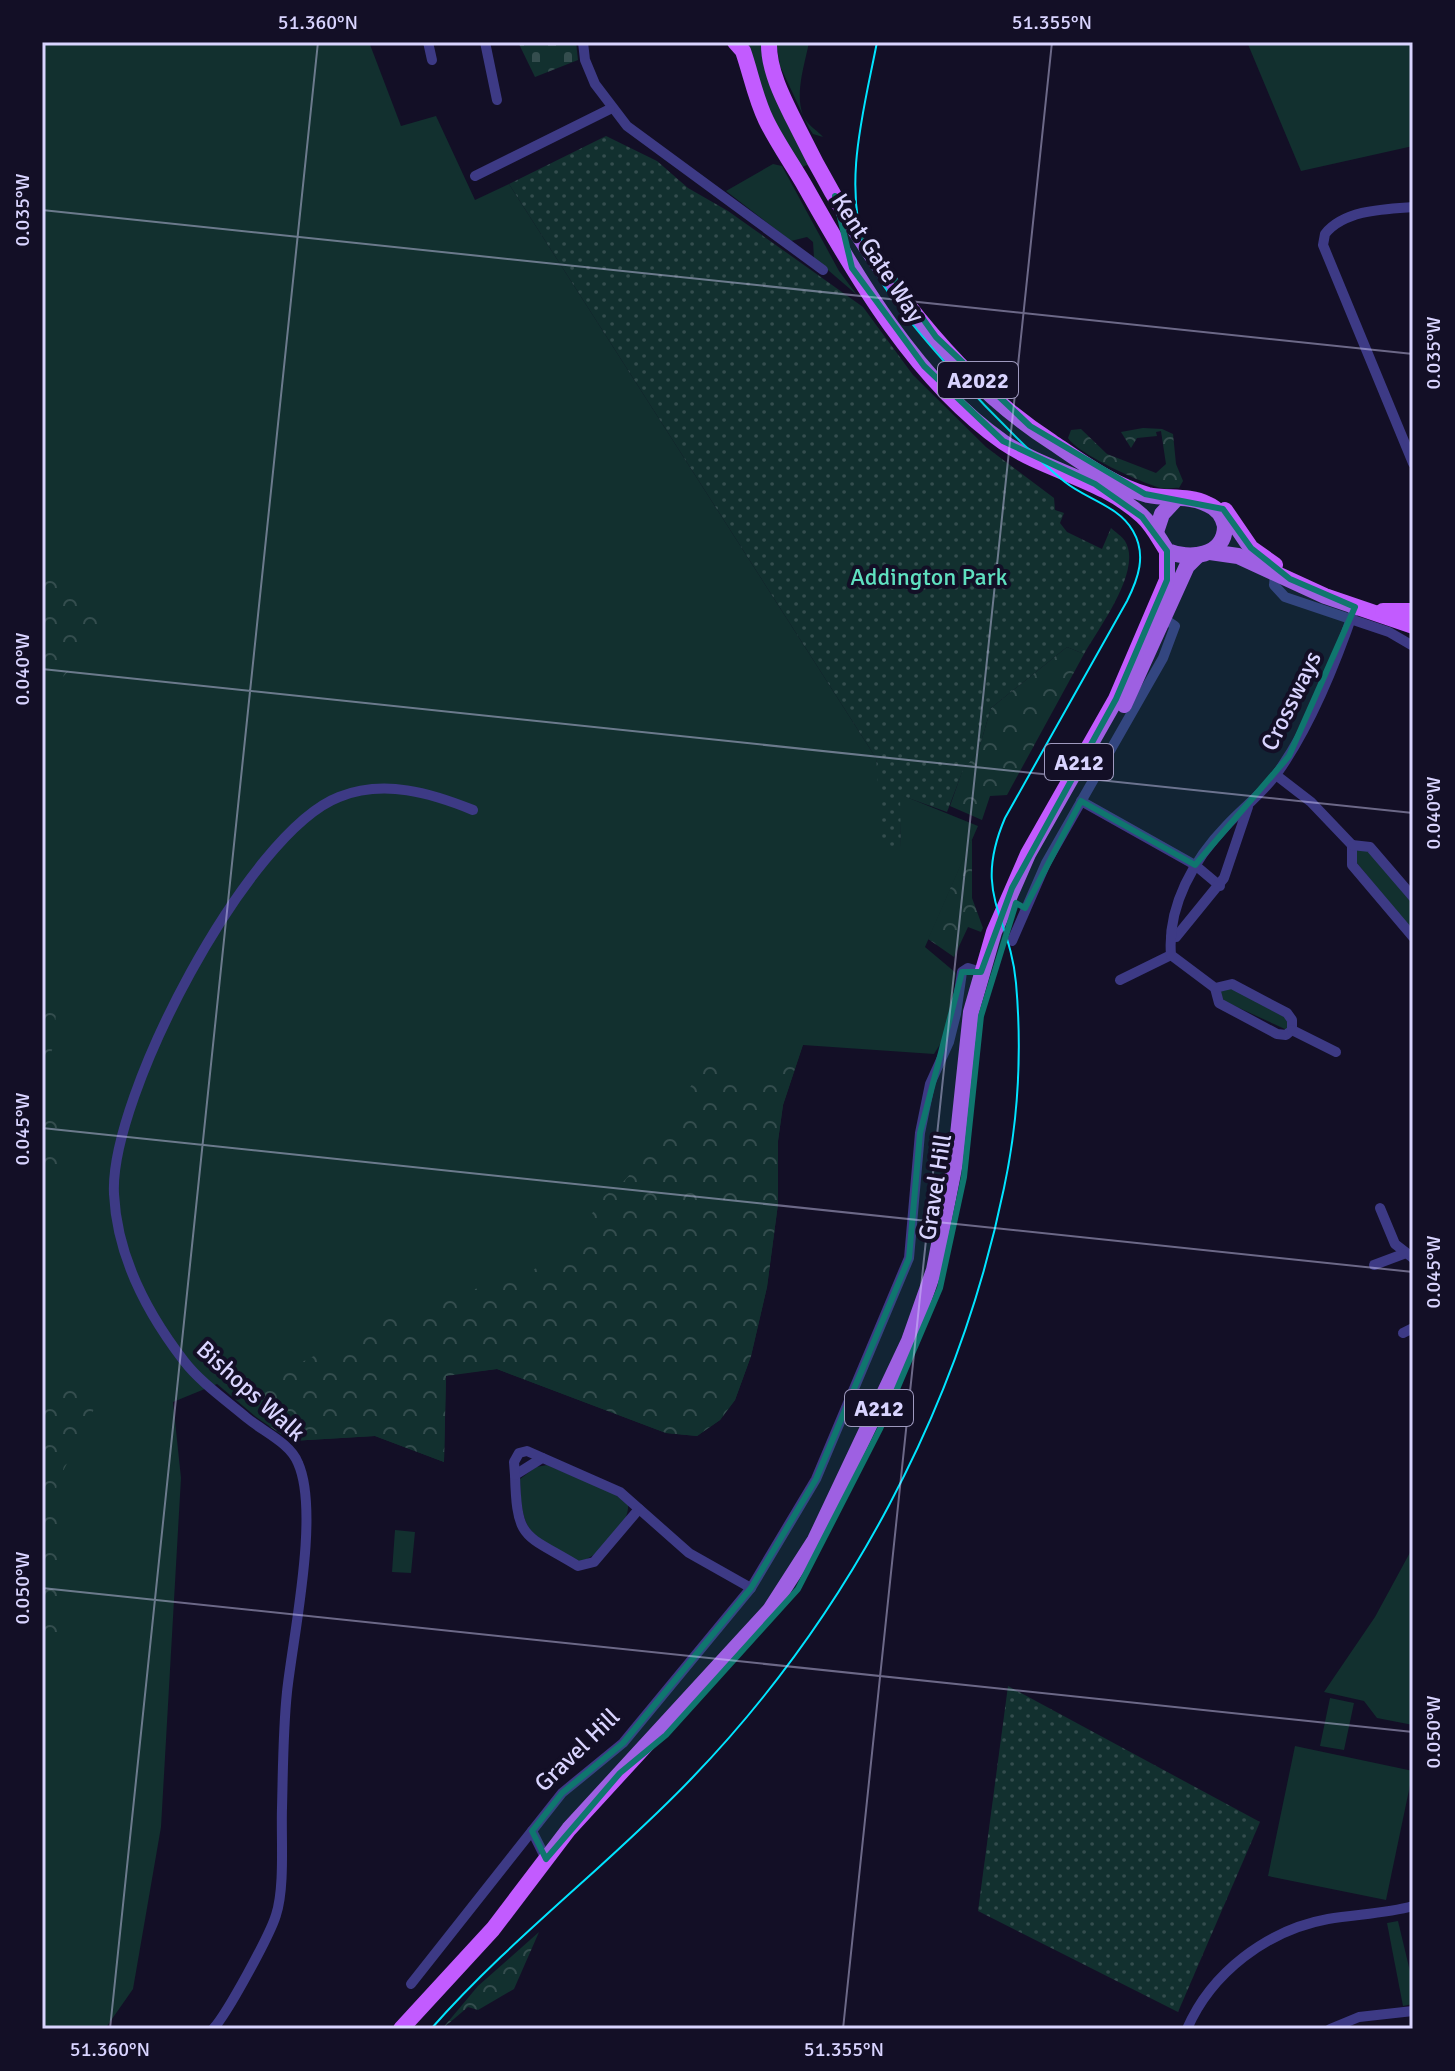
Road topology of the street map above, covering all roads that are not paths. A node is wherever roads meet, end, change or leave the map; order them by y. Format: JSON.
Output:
{"nodes":[{"id":1,"x":428,"y":42,"type":"edge"},
{"id":2,"x":485,"y":42,"type":"edge"},
{"id":3,"x":583,"y":42,"type":"edge"},
{"id":4,"x":735,"y":42,"type":"edge"},
{"id":5,"x":769,"y":42,"type":"edge"},
{"id":6,"x":432,"y":60,"type":"dead end"},
{"id":7,"x":497,"y":100,"type":"dead end"},
{"id":8,"x":610,"y":109,"type":"junction"},
{"id":9,"x":475,"y":176,"type":"dead end"},
{"id":10,"x":835,"y":196,"type":"junction"},
{"id":11,"x":1413,"y":207,"type":"edge"},
{"id":12,"x":852,"y":268,"type":"junction"},
{"id":13,"x":823,"y":270,"type":"dead end"},
{"id":14,"x":1409,"y":434,"type":"edge"},
{"id":15,"x":1413,"y":463,"type":"edge"},
{"id":16,"x":1176,"y":499,"type":"junction"},
{"id":17,"x":1208,"y":504,"type":"junction"},
{"id":18,"x":1156,"y":532,"type":"junction"},
{"id":19,"x":1167,"y":551,"type":"junction"},
{"id":20,"x":1204,"y":553,"type":"junction"},
{"id":21,"x":1282,"y":577,"type":"junction"},
{"id":22,"x":1413,"y":611,"type":"edge"},
{"id":23,"x":1359,"y":612,"type":"junction"},
{"id":24,"x":1168,"y":620,"type":"junction"},
{"id":25,"x":1413,"y":626,"type":"edge"},
{"id":26,"x":1413,"y":646,"type":"edge"},
{"id":27,"x":1276,"y":775,"type":"junction"},
{"id":28,"x":1081,"y":801,"type":"junction"},
{"id":29,"x":1249,"y":805,"type":"junction"},
{"id":30,"x":473,"y":810,"type":"dead end"},
{"id":31,"x":1352,"y":845,"type":"junction"},
{"id":32,"x":1195,"y":865,"type":"junction"},
{"id":33,"x":1220,"y":886,"type":"junction"},
{"id":34,"x":1413,"y":897,"type":"edge"},
{"id":35,"x":1020,"y":905,"type":"junction"},
{"id":36,"x":1171,"y":937,"type":"junction"},
{"id":37,"x":1413,"y":937,"type":"edge"},
{"id":38,"x":1012,"y":941,"type":"dead end"},
{"id":39,"x":1171,"y":955,"type":"junction"},
{"id":40,"x":974,"y":970,"type":"junction"},
{"id":41,"x":1120,"y":980,"type":"dead end"},
{"id":42,"x":1215,"y":988,"type":"junction"},
{"id":43,"x":1292,"y":1030,"type":"junction"},
{"id":44,"x":1336,"y":1052,"type":"dead end"},
{"id":45,"x":1380,"y":1208,"type":"dead end"},
{"id":46,"x":1409,"y":1256,"type":"edge"},
{"id":47,"x":1374,"y":1265,"type":"dead end"},
{"id":48,"x":542,"y":1458,"type":"junction"},
{"id":49,"x":515,"y":1475,"type":"junction"},
{"id":50,"x":639,"y":1509,"type":"junction"},
{"id":51,"x":751,"y":1588,"type":"junction"},
{"id":52,"x":620,"y":1773,"type":"junction"},
{"id":53,"x":532,"y":1831,"type":"junction"},
{"id":54,"x":546,"y":1859,"type":"junction"},
{"id":55,"x":1413,"y":1906,"type":"edge"},
{"id":56,"x":411,"y":1984,"type":"dead end"},
{"id":57,"x":1413,"y":2011,"type":"edge"},
{"id":58,"x":213,"y":2029,"type":"edge"},
{"id":59,"x":401,"y":2029,"type":"edge"},
{"id":60,"x":1187,"y":2029,"type":"edge"},
{"id":61,"x":1330,"y":2029,"type":"edge"}],
"edges":[{"from":1,"to":6,"type":"street"},
{"from":2,"to":7,"type":"street"},
{"from":3,"to":8,"type":"street"},
{"from":4,"to":12,"type":"main road","name":"Kent Gate Way","number":"A2022"},
{"from":5,"to":10,"type":"main road","name":"Kent Gate Way","number":"A2022"},
{"from":8,"to":9,"type":"street"},
{"from":8,"to":13,"type":"street"},
{"from":10,"to":12,"type":"main road"},
{"from":10,"to":16,"type":"main road","name":"Kent Gate Way","number":"A2022"},
{"from":11,"to":14,"type":"street"},
{"from":12,"to":18,"type":"main road","name":"Kent Gate Way","number":"A2022"},
{"from":14,"to":15,"type":"street"},
{"from":16,"to":17,"type":"main road"},
{"from":16,"to":18,"type":"main road"},
{"from":17,"to":20,"type":"main road"},
{"from":17,"to":21,"type":"main road"},
{"from":18,"to":19,"type":"main road"},
{"from":19,"to":20,"type":"main road"},
{"from":19,"to":40,"type":"main road","name":"Gravel Hill","number":"A212"},
{"from":20,"to":21,"type":"main road"},
{"from":20,"to":24,"type":"main road","name":"Gravel Hill","number":"A212"},
{"from":21,"to":23,"type":"main road"},
{"from":22,"to":23,"type":"main road"},
{"from":23,"to":25,"type":"main road"},
{"from":23,"to":26,"type":"street"},
{"from":23,"to":27,"type":"street","name":"Crossways"},
{"from":24,"to":28,"type":"street","name":"Gravel Hill"},
{"from":24,"to":35,"type":"main road","name":"Gravel Hill","number":"A212"},
{"from":27,"to":29,"type":"street","name":"Crossways"},
{"from":27,"to":31,"type":"street"},
{"from":28,"to":32,"type":"street"},
{"from":28,"to":35,"type":"street","name":"Gravel Hill"},
{"from":29,"to":32,"type":"street","name":"Crossways"},
{"from":29,"to":33,"type":"street","name":"Crossways"},
{"from":30,"to":58,"type":"street","name":"Bishops Walk"},
{"from":31,"to":34,"type":"street"},
{"from":31,"to":37,"type":"street"},
{"from":32,"to":33,"type":"street"},
{"from":32,"to":36,"type":"street","name":"Crossways"},
{"from":33,"to":36,"type":"street","name":"Crossways"},
{"from":35,"to":38,"type":"street","name":"Gravel Hill"},
{"from":35,"to":52,"type":"main road","name":"Gravel Hill","number":"A212"},
{"from":36,"to":39,"type":"street","name":"Crossways"},
{"from":39,"to":41,"type":"street"},
{"from":39,"to":42,"type":"street"},
{"from":40,"to":51,"type":"street","name":"Gravel Hill"},
{"from":40,"to":52,"type":"main road","name":"Gravel Hill","number":"A212"},
{"from":42,"to":43,"type":"street"},
{"from":42,"to":43,"type":"street"},
{"from":43,"to":44,"type":"street"},
{"from":45,"to":46,"type":"street"},
{"from":46,"to":47,"type":"street"},
{"from":48,"to":49,"type":"street"},
{"from":48,"to":49,"type":"street"},
{"from":48,"to":50,"type":"street"},
{"from":49,"to":50,"type":"street"},
{"from":50,"to":51,"type":"street"},
{"from":51,"to":53,"type":"street","name":"Gravel Hill"},
{"from":52,"to":54,"type":"main road","name":"Gravel Hill","number":"A212"},
{"from":53,"to":54,"type":"street"},
{"from":53,"to":56,"type":"street","name":"Gravel Hill"},
{"from":54,"to":59,"type":"main road","name":"Gravel Hill","number":"A212"},
{"from":55,"to":60,"type":"street"},
{"from":57,"to":61,"type":"street"}]}
